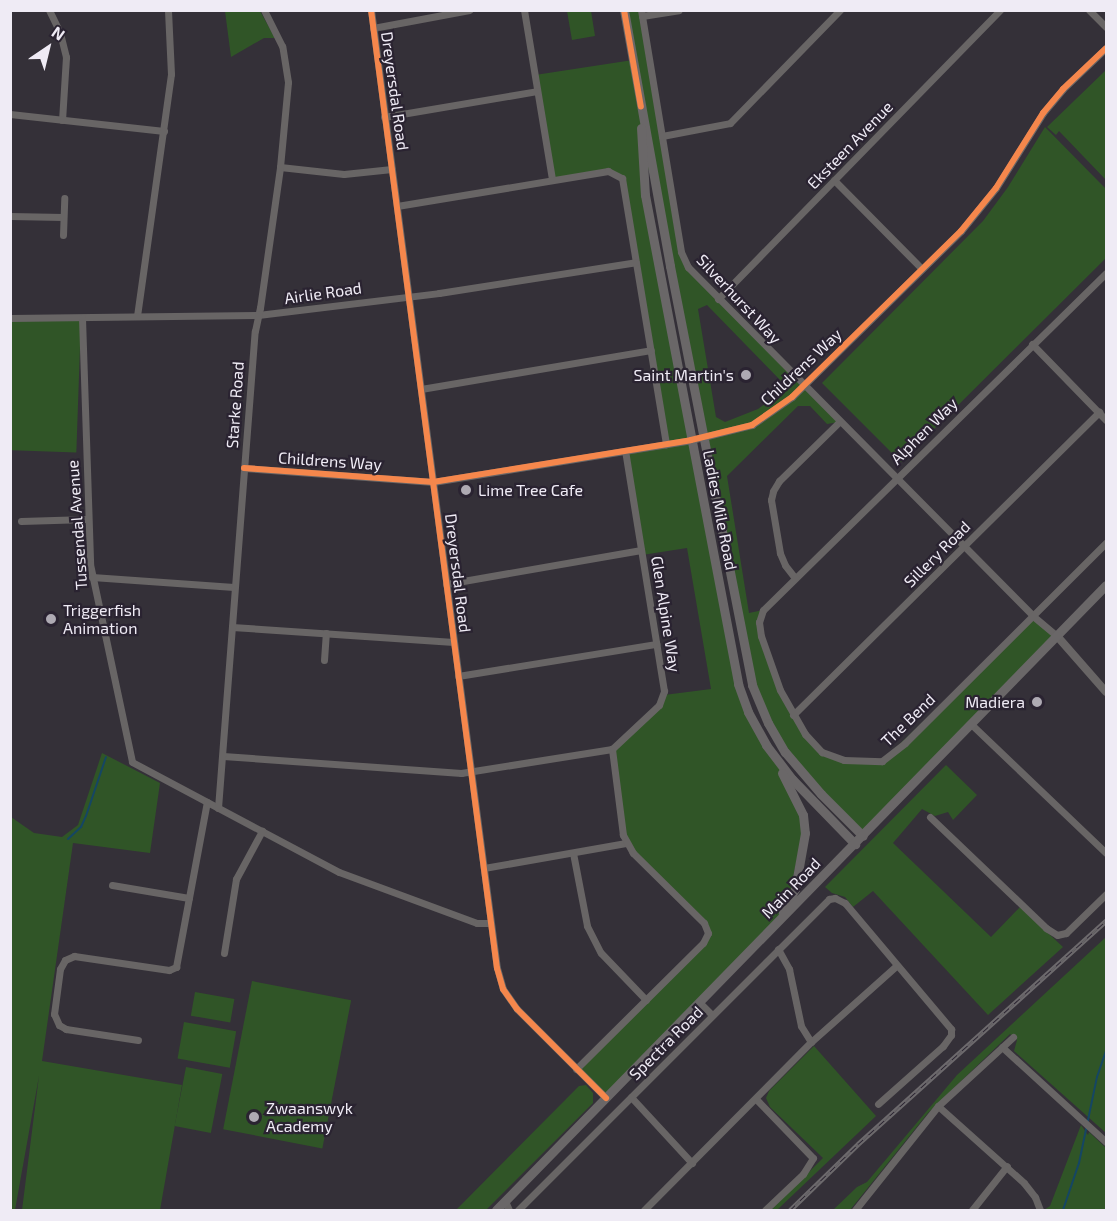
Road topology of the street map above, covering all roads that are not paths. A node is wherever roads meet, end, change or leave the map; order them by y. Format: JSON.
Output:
{"nodes":[{"id":1,"x":49,"y":10,"type":"edge"},
{"id":2,"x":168,"y":10,"type":"edge"},
{"id":3,"x":264,"y":10,"type":"edge"},
{"id":4,"x":371,"y":10,"type":"edge"},
{"id":5,"x":469,"y":10,"type":"edge"},
{"id":6,"x":524,"y":10,"type":"edge"},
{"id":7,"x":624,"y":10,"type":"edge"},
{"id":8,"x":679,"y":10,"type":"edge"},
{"id":9,"x":840,"y":10,"type":"edge"},
{"id":10,"x":1000,"y":10,"type":"edge"},
{"id":11,"x":1089,"y":10,"type":"edge"},
{"id":12,"x":642,"y":14,"type":"edge"},
{"id":13,"x":373,"y":27,"type":"junction"},
{"id":14,"x":1107,"y":27,"type":"edge"},
{"id":15,"x":1107,"y":48,"type":"edge"},
{"id":16,"x":537,"y":91,"type":"junction"},
{"id":17,"x":641,"y":107,"type":"junction"},
{"id":18,"x":10,"y":114,"type":"edge"},
{"id":19,"x":384,"y":117,"type":"junction"},
{"id":20,"x":62,"y":120,"type":"junction"},
{"id":21,"x":164,"y":131,"type":"junction"},
{"id":22,"x":662,"y":136,"type":"junction"},
{"id":23,"x":280,"y":167,"type":"junction"},
{"id":24,"x":392,"y":169,"type":"junction"},
{"id":25,"x":552,"y":180,"type":"junction"},
{"id":26,"x":834,"y":180,"type":"junction"},
{"id":27,"x":63,"y":198,"type":"dead end"},
{"id":28,"x":397,"y":206,"type":"junction"},
{"id":29,"x":10,"y":216,"type":"edge"},
{"id":30,"x":63,"y":217,"type":"junction"},
{"id":31,"x":63,"y":235,"type":"dead end"},
{"id":32,"x":636,"y":262,"type":"junction"},
{"id":33,"x":922,"y":269,"type":"junction"},
{"id":34,"x":1107,"y":273,"type":"edge"},
{"id":35,"x":408,"y":295,"type":"junction"},
{"id":36,"x":718,"y":299,"type":"junction"},
{"id":37,"x":258,"y":315,"type":"junction"},
{"id":38,"x":136,"y":316,"type":"junction"},
{"id":39,"x":10,"y":318,"type":"edge"},
{"id":40,"x":82,"y":318,"type":"junction"},
{"id":41,"x":1032,"y":344,"type":"junction"},
{"id":42,"x":651,"y":350,"type":"junction"},
{"id":43,"x":804,"y":386,"type":"junction"},
{"id":44,"x":421,"y":389,"type":"junction"},
{"id":45,"x":1099,"y":412,"type":"junction"},
{"id":46,"x":1107,"y":420,"type":"edge"},
{"id":47,"x":839,"y":422,"type":"junction"},
{"id":48,"x":703,"y":437,"type":"junction"},
{"id":49,"x":691,"y":440,"type":"junction"},
{"id":50,"x":666,"y":444,"type":"junction"},
{"id":51,"x":625,"y":451,"type":"junction"},
{"id":52,"x":244,"y":468,"type":"junction"},
{"id":53,"x":896,"y":478,"type":"junction"},
{"id":54,"x":433,"y":482,"type":"junction"},
{"id":55,"x":87,"y":519,"type":"junction"},
{"id":56,"x":21,"y":521,"type":"dead end"},
{"id":57,"x":1107,"y":543,"type":"edge"},
{"id":58,"x":964,"y":547,"type":"junction"},
{"id":59,"x":641,"y":550,"type":"junction"},
{"id":60,"x":92,"y":577,"type":"junction"},
{"id":61,"x":795,"y":578,"type":"junction"},
{"id":62,"x":446,"y":584,"type":"junction"},
{"id":63,"x":1107,"y":585,"type":"edge"},
{"id":64,"x":234,"y":586,"type":"junction"},
{"id":65,"x":763,"y":610,"type":"joint"},
{"id":66,"x":1033,"y":616,"type":"junction"},
{"id":67,"x":232,"y":627,"type":"junction"},
{"id":68,"x":326,"y":633,"type":"junction"},
{"id":69,"x":1057,"y":636,"type":"junction"},
{"id":70,"x":453,"y":642,"type":"junction"},
{"id":71,"x":656,"y":644,"type":"junction"},
{"id":72,"x":324,"y":660,"type":"dead end"},
{"id":73,"x":459,"y":676,"type":"junction"},
{"id":74,"x":1107,"y":692,"type":"edge"},
{"id":75,"x":793,"y":715,"type":"junction"},
{"id":76,"x":972,"y":725,"type":"junction"},
{"id":77,"x":766,"y":745,"type":"junction"},
{"id":78,"x":612,"y":749,"type":"junction"},
{"id":79,"x":223,"y":756,"type":"junction"},
{"id":80,"x":471,"y":772,"type":"junction"},
{"id":81,"x":207,"y":802,"type":"junction"},
{"id":82,"x":218,"y":808,"type":"junction"},
{"id":83,"x":930,"y":817,"type":"dead end"},
{"id":84,"x":262,"y":831,"type":"junction"},
{"id":85,"x":862,"y":836,"type":"junction"},
{"id":86,"x":626,"y":843,"type":"junction"},
{"id":87,"x":855,"y":844,"type":"junction"},
{"id":88,"x":573,"y":853,"type":"junction"},
{"id":89,"x":1107,"y":853,"type":"edge"},
{"id":90,"x":484,"y":868,"type":"junction"},
{"id":91,"x":112,"y":885,"type":"dead end"},
{"id":92,"x":1107,"y":894,"type":"edge"},
{"id":93,"x":189,"y":898,"type":"junction"},
{"id":94,"x":490,"y":923,"type":"junction"},
{"id":95,"x":768,"y":933,"type":"junction"},
{"id":96,"x":778,"y":949,"type":"junction"},
{"id":97,"x":224,"y":953,"type":"dead end"},
{"id":98,"x":897,"y":965,"type":"junction"},
{"id":99,"x":646,"y":1000,"type":"junction"},
{"id":100,"x":700,"y":1003,"type":"junction"},
{"id":101,"x":712,"y":1015,"type":"junction"},
{"id":102,"x":1013,"y":1037,"type":"dead end"},
{"id":103,"x":138,"y":1040,"type":"dead end"},
{"id":104,"x":811,"y":1042,"type":"junction"},
{"id":105,"x":1002,"y":1047,"type":"junction"},
{"id":106,"x":576,"y":1069,"type":"junction"},
{"id":107,"x":631,"y":1097,"type":"junction"},
{"id":108,"x":606,"y":1098,"type":"junction"},
{"id":109,"x":756,"y":1099,"type":"junction"},
{"id":110,"x":878,"y":1104,"type":"dead end"},
{"id":111,"x":938,"y":1106,"type":"junction"},
{"id":112,"x":1107,"y":1142,"type":"edge"},
{"id":113,"x":692,"y":1163,"type":"junction"},
{"id":114,"x":1007,"y":1166,"type":"junction"},
{"id":115,"x":507,"y":1206,"type":"edge"},
{"id":116,"x":496,"y":1210,"type":"edge"},
{"id":117,"x":518,"y":1210,"type":"edge"},
{"id":118,"x":644,"y":1210,"type":"edge"},
{"id":119,"x":765,"y":1210,"type":"edge"},
{"id":120,"x":855,"y":1210,"type":"edge"},
{"id":121,"x":972,"y":1210,"type":"edge"},
{"id":122,"x":1040,"y":1210,"type":"edge"}],
"edges":[{"from":1,"to":20,"type":"street"},
{"from":2,"to":21,"type":"street"},
{"from":3,"to":23,"type":"street","name":"Starke Road"},
{"from":4,"to":13,"type":"street","name":"Dreyersdal Road"},
{"from":5,"to":13,"type":"street"},
{"from":6,"to":16,"type":"street"},
{"from":7,"to":17,"type":"main road","name":"Ladies Mile Road"},
{"from":8,"to":12,"type":"street"},
{"from":9,"to":22,"type":"street"},
{"from":10,"to":26,"type":"street","name":"Eksteen Avenue"},
{"from":11,"to":14,"type":"street"},
{"from":12,"to":22,"type":"street","name":"Silverhurst Way"},
{"from":13,"to":19,"type":"street","name":"Dreyersdal Road"},
{"from":15,"to":33,"type":"street","name":"Childrens Way"},
{"from":16,"to":19,"type":"street"},
{"from":16,"to":25,"type":"street"},
{"from":17,"to":48,"type":"main road","name":"Ladies Mile Road"},
{"from":17,"to":49,"type":"main road","name":"Ladies Mile Road"},
{"from":18,"to":20,"type":"street"},
{"from":19,"to":24,"type":"street","name":"Dreyersdal Road"},
{"from":20,"to":21,"type":"street"},
{"from":21,"to":38,"type":"street"},
{"from":22,"to":36,"type":"street","name":"Silverhurst Way"},
{"from":23,"to":24,"type":"street"},
{"from":23,"to":37,"type":"street","name":"Starke Road"},
{"from":24,"to":28,"type":"street","name":"Dreyersdal Road"},
{"from":25,"to":28,"type":"street"},
{"from":25,"to":32,"type":"street"},
{"from":26,"to":33,"type":"street"},
{"from":26,"to":36,"type":"street","name":"Eksteen Avenue"},
{"from":27,"to":30,"type":"street"},
{"from":28,"to":35,"type":"street","name":"Dreyersdal Road"},
{"from":29,"to":30,"type":"street"},
{"from":30,"to":31,"type":"street"},
{"from":32,"to":35,"type":"street","name":"Airlie Road"},
{"from":32,"to":42,"type":"street"},
{"from":33,"to":43,"type":"street","name":"Childrens Way"},
{"from":34,"to":41,"type":"street","name":"Alphen Way"},
{"from":35,"to":37,"type":"street","name":"Airlie Road"},
{"from":35,"to":44,"type":"street","name":"Dreyersdal Road"},
{"from":36,"to":43,"type":"street","name":"Silverhurst Way"},
{"from":37,"to":38,"type":"street","name":"Airlie Road"},
{"from":37,"to":52,"type":"street","name":"Starke Road"},
{"from":38,"to":40,"type":"street","name":"Airlie Road"},
{"from":39,"to":40,"type":"street","name":"Airlie Road"},
{"from":40,"to":55,"type":"street","name":"Tussendal Avenue"},
{"from":41,"to":45,"type":"street"},
{"from":41,"to":53,"type":"street","name":"Alphen Way"},
{"from":42,"to":44,"type":"street"},
{"from":42,"to":50,"type":"street"},
{"from":43,"to":47,"type":"street","name":"Silverhurst Way"},
{"from":43,"to":48,"type":"street","name":"Childrens Way"},
{"from":44,"to":54,"type":"street","name":"Dreyersdal Road"},
{"from":45,"to":46,"type":"street"},
{"from":45,"to":58,"type":"street","name":"Sillery Road"},
{"from":47,"to":53,"type":"street","name":"Silverhurst Way"},
{"from":47,"to":61,"type":"street"},
{"from":48,"to":49,"type":"street","name":"Childrens Way"},
{"from":48,"to":85,"type":"main road","name":"Ladies Mile Road"},
{"from":49,"to":50,"type":"street","name":"Childrens Way"},
{"from":49,"to":77,"type":"main road","name":"Ladies Mile Road"},
{"from":50,"to":51,"type":"street","name":"Childrens Way"},
{"from":51,"to":54,"type":"street","name":"Childrens Way"},
{"from":51,"to":59,"type":"street","name":"Glen Alpine Way"},
{"from":52,"to":54,"type":"street","name":"Childrens Way"},
{"from":52,"to":64,"type":"street","name":"Starke Road"},
{"from":53,"to":58,"type":"street","name":"Silverhurst Way"},
{"from":53,"to":61,"type":"street","name":"Alphen Way"},
{"from":54,"to":62,"type":"street","name":"Dreyersdal Road"},
{"from":55,"to":56,"type":"street"},
{"from":55,"to":60,"type":"street","name":"Tussendal Avenue"},
{"from":57,"to":66,"type":"street","name":"The Bend"},
{"from":58,"to":66,"type":"street","name":"Silverhurst Way"},
{"from":58,"to":75,"type":"street","name":"Sillery Road"},
{"from":59,"to":62,"type":"street"},
{"from":59,"to":71,"type":"street","name":"Glen Alpine Way"},
{"from":60,"to":64,"type":"street"},
{"from":60,"to":81,"type":"street","name":"Tussendal Avenue"},
{"from":61,"to":65,"type":"street","name":"Alphen Way"},
{"from":62,"to":70,"type":"street","name":"Dreyersdal Road"},
{"from":63,"to":69,"type":"main road","name":"Main Road"},
{"from":64,"to":67,"type":"street","name":"Starke Road"},
{"from":65,"to":75,"type":"street","name":"The Bend"},
{"from":66,"to":69,"type":"street","name":"Silverhurst Way"},
{"from":66,"to":75,"type":"street","name":"The Bend"},
{"from":67,"to":68,"type":"street"},
{"from":67,"to":79,"type":"street","name":"Starke Road"},
{"from":68,"to":70,"type":"street"},
{"from":68,"to":72,"type":"street"},
{"from":69,"to":74,"type":"street"},
{"from":69,"to":76,"type":"main road","name":"Main Road"},
{"from":70,"to":73,"type":"street","name":"Dreyersdal Road"},
{"from":71,"to":73,"type":"street"},
{"from":71,"to":78,"type":"street","name":"Glen Alpine Way"},
{"from":73,"to":80,"type":"street","name":"Dreyersdal Road"},
{"from":76,"to":85,"type":"main road","name":"Main Road"},
{"from":76,"to":89,"type":"street"},
{"from":77,"to":87,"type":"main road","name":"Ladies Mile Road"},
{"from":77,"to":95,"type":"main road"},
{"from":78,"to":80,"type":"street"},
{"from":78,"to":86,"type":"street"},
{"from":79,"to":80,"type":"street"},
{"from":79,"to":82,"type":"street","name":"Starke Road"},
{"from":80,"to":90,"type":"street","name":"Dreyersdal Road"},
{"from":81,"to":82,"type":"street"},
{"from":81,"to":93,"type":"street"},
{"from":82,"to":84,"type":"street"},
{"from":83,"to":92,"type":"street"},
{"from":84,"to":94,"type":"street"},
{"from":84,"to":97,"type":"street"},
{"from":85,"to":87,"type":"main road","name":"Main Road"},
{"from":86,"to":88,"type":"street"},
{"from":86,"to":99,"type":"street"},
{"from":87,"to":95,"type":"main road","name":"Main Road"},
{"from":88,"to":90,"type":"street"},
{"from":88,"to":99,"type":"street"},
{"from":90,"to":94,"type":"street","name":"Dreyersdal Road"},
{"from":91,"to":93,"type":"street"},
{"from":93,"to":103,"type":"street"},
{"from":94,"to":106,"type":"street","name":"Dreyersdal Road"},
{"from":95,"to":100,"type":"main road","name":"Main Road"},
{"from":96,"to":98,"type":"street","name":"Spectra Road"},
{"from":96,"to":101,"type":"street","name":"Spectra Road"},
{"from":96,"to":104,"type":"street"},
{"from":98,"to":104,"type":"street"},
{"from":98,"to":110,"type":"street"},
{"from":99,"to":106,"type":"street"},
{"from":100,"to":101,"type":"street"},
{"from":100,"to":108,"type":"main road","name":"Main Road"},
{"from":101,"to":107,"type":"street","name":"Spectra Road"},
{"from":102,"to":105,"type":"street"},
{"from":104,"to":109,"type":"street"},
{"from":105,"to":111,"type":"street"},
{"from":105,"to":112,"type":"street"},
{"from":106,"to":108,"type":"street","name":"Dreyersdal Road"},
{"from":107,"to":113,"type":"street"},
{"from":107,"to":117,"type":"street","name":"Spectra Road"},
{"from":108,"to":115,"type":"main road","name":"Main Road"},
{"from":109,"to":113,"type":"street"},
{"from":109,"to":119,"type":"street"},
{"from":111,"to":114,"type":"street"},
{"from":111,"to":120,"type":"street"},
{"from":113,"to":118,"type":"street"},
{"from":114,"to":121,"type":"street"},
{"from":114,"to":122,"type":"street"},
{"from":115,"to":116,"type":"main road","name":"Main Road"}]}
